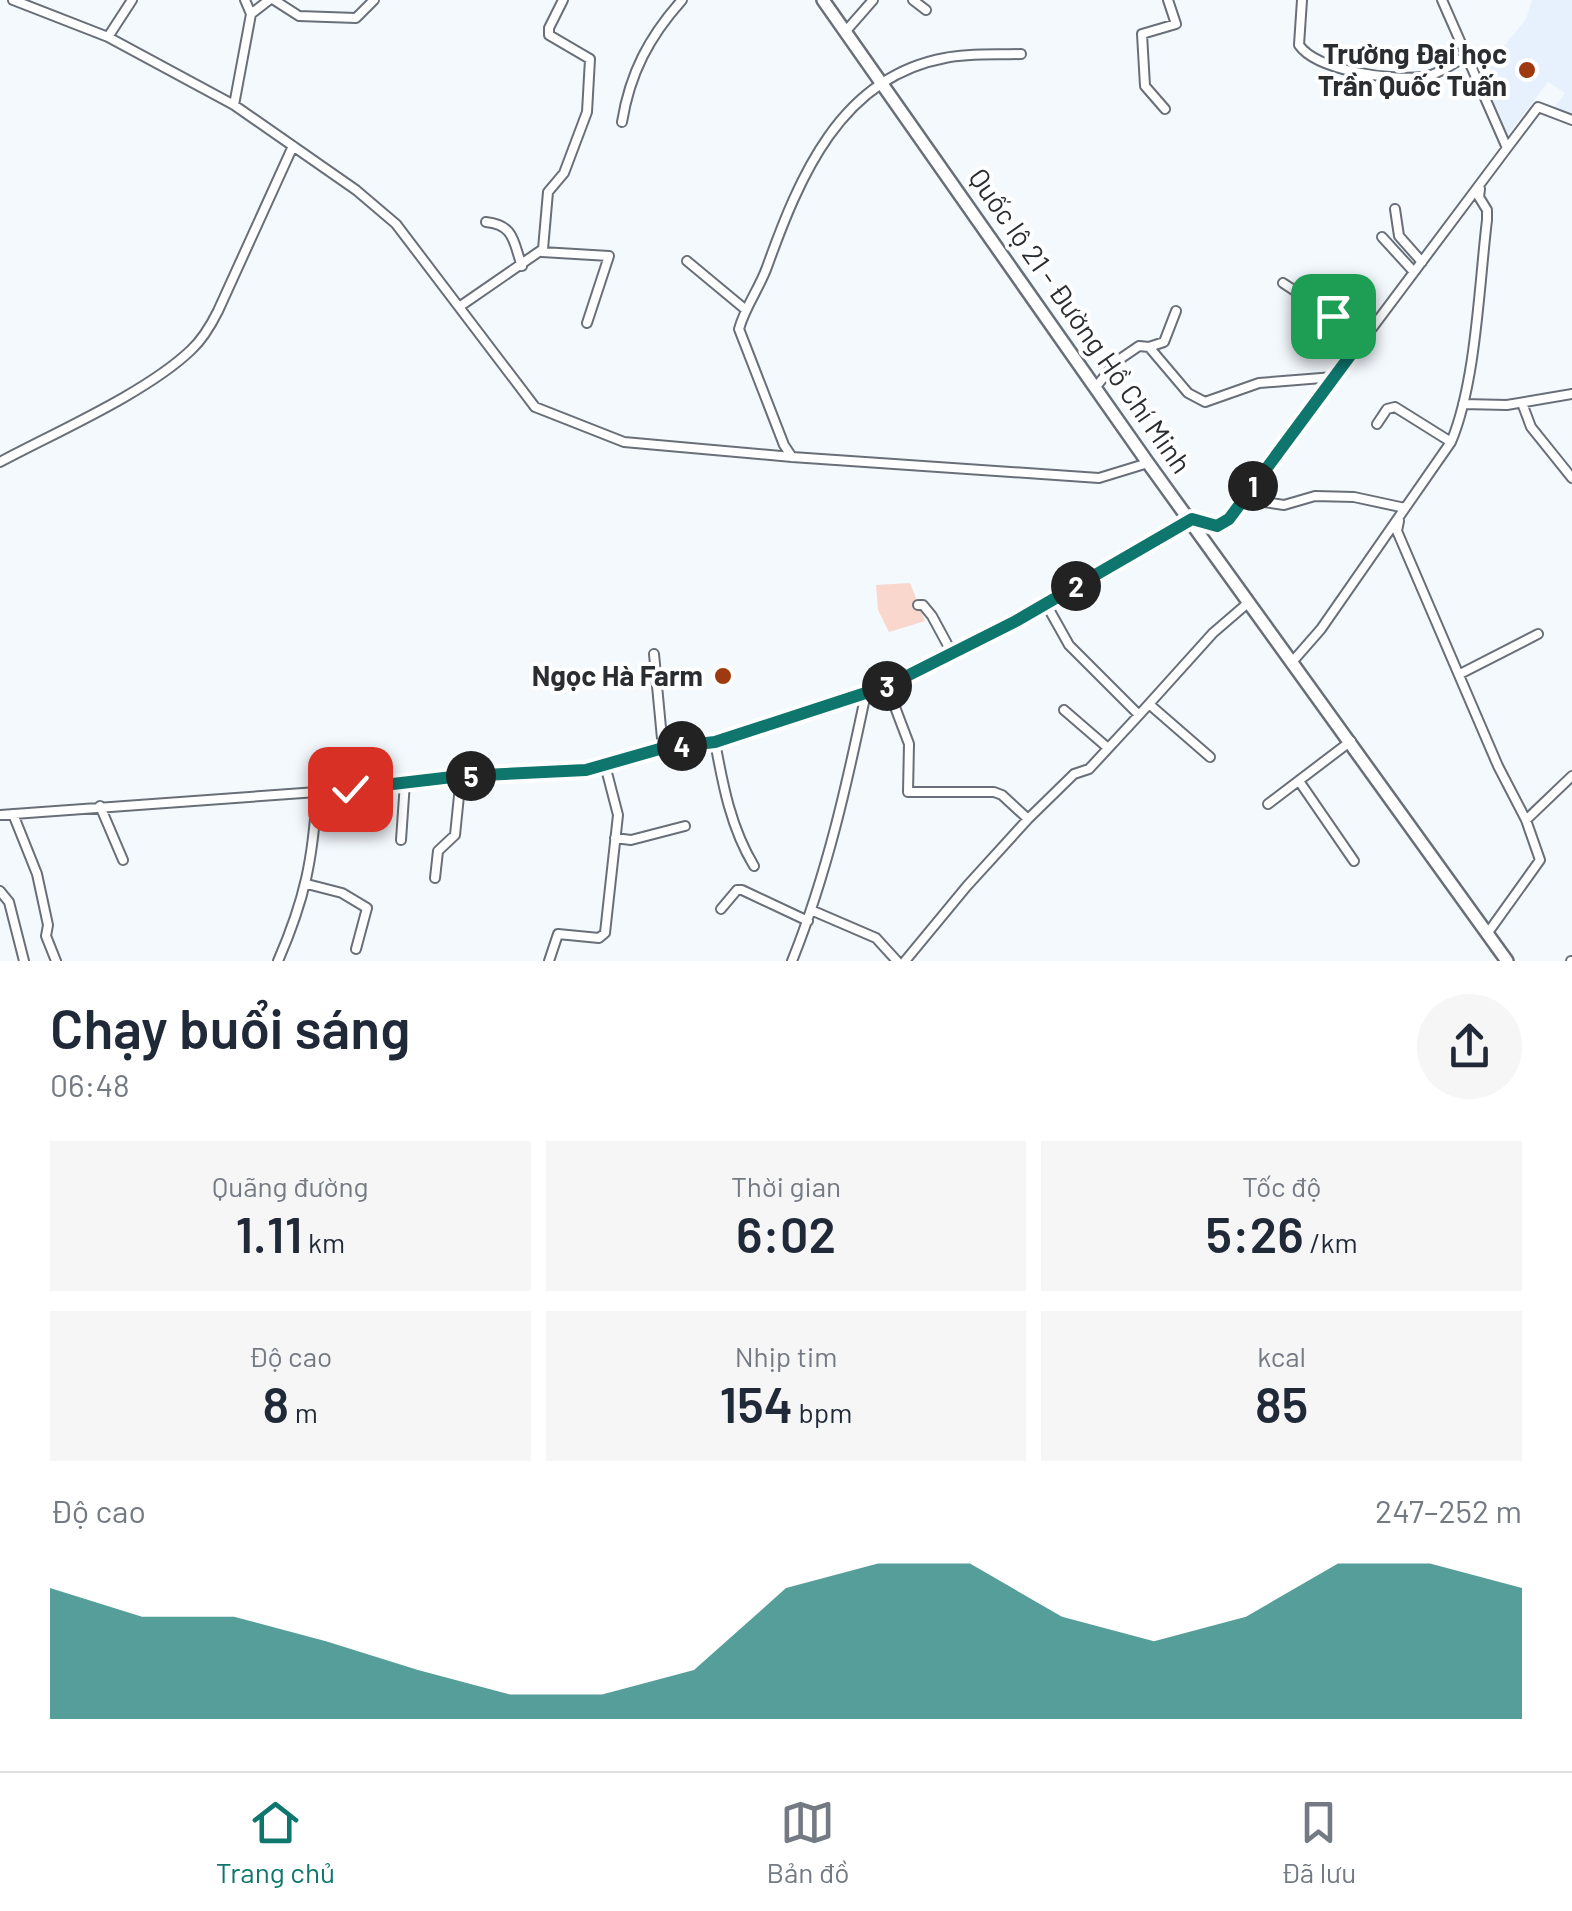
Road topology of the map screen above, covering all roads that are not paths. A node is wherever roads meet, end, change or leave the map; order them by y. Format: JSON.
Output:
{"nodes":[{"id":1,"x":13,"y":0,"type":"edge"},
{"id":2,"x":132,"y":0,"type":"edge"},
{"id":3,"x":246,"y":0,"type":"edge"},
{"id":4,"x":272,"y":0,"type":"edge"},
{"id":5,"x":374,"y":0,"type":"edge"},
{"id":6,"x":563,"y":0,"type":"edge"},
{"id":7,"x":682,"y":0,"type":"edge"},
{"id":8,"x":823,"y":0,"type":"edge"},
{"id":9,"x":873,"y":0,"type":"edge"},
{"id":10,"x":914,"y":0,"type":"edge"},
{"id":11,"x":1168,"y":0,"type":"edge"},
{"id":12,"x":1302,"y":0,"type":"edge"},
{"id":13,"x":1442,"y":0,"type":"edge"},
{"id":14,"x":926,"y":10,"type":"dead end"},
{"id":15,"x":251,"y":14,"type":"junction"},
{"id":16,"x":845,"y":32,"type":"junction"},
{"id":17,"x":108,"y":37,"type":"junction"},
{"id":18,"x":1021,"y":54,"type":"dead end"},
{"id":19,"x":1466,"y":56,"type":"junction"},
{"id":20,"x":881,"y":83,"type":"junction"},
{"id":21,"x":234,"y":105,"type":"junction"},
{"id":22,"x":1165,"y":109,"type":"dead end"},
{"id":23,"x":1572,"y":120,"type":"edge"},
{"id":24,"x":622,"y":122,"type":"dead end"},
{"id":25,"x":293,"y":146,"type":"junction"},
{"id":26,"x":1507,"y":148,"type":"junction"},
{"id":27,"x":1480,"y":187,"type":"junction"},
{"id":28,"x":1395,"y":208,"type":"dead end"},
{"id":29,"x":486,"y":222,"type":"dead end"},
{"id":30,"x":1382,"y":237,"type":"dead end"},
{"id":31,"x":542,"y":252,"type":"junction"},
{"id":32,"x":687,"y":261,"type":"dead end"},
{"id":33,"x":1422,"y":262,"type":"junction"},
{"id":34,"x":522,"y":266,"type":"junction"},
{"id":35,"x":1414,"y":272,"type":"junction"},
{"id":36,"x":1283,"y":283,"type":"dead end"},
{"id":37,"x":460,"y":307,"type":"junction"},
{"id":38,"x":746,"y":310,"type":"junction"},
{"id":39,"x":1176,"y":311,"type":"dead end"},
{"id":40,"x":587,"y":323,"type":"dead end"},
{"id":41,"x":1358,"y":345,"type":"junction"},
{"id":42,"x":1149,"y":348,"type":"junction"},
{"id":43,"x":1334,"y":377,"type":"junction"},
{"id":44,"x":1095,"y":388,"type":"junction"},
{"id":45,"x":1572,"y":394,"type":"edge"},
{"id":46,"x":1522,"y":403,"type":"junction"},
{"id":47,"x":1464,"y":404,"type":"junction"},
{"id":48,"x":1377,"y":424,"type":"dead end"},
{"id":49,"x":1451,"y":442,"type":"junction"},
{"id":50,"x":792,"y":457,"type":"junction"},
{"id":51,"x":0,"y":462,"type":"edge"},
{"id":52,"x":1148,"y":463,"type":"junction"},
{"id":53,"x":1572,"y":478,"type":"edge"},
{"id":54,"x":1244,"y":499,"type":"junction"},
{"id":55,"x":1402,"y":512,"type":"junction"},
{"id":56,"x":1192,"y":519,"type":"junction"},
{"id":57,"x":1249,"y":602,"type":"junction"},
{"id":58,"x":1046,"y":604,"type":"junction"},
{"id":59,"x":918,"y":605,"type":"dead end"},
{"id":60,"x":1538,"y":634,"type":"dead end"},
{"id":61,"x":952,"y":653,"type":"junction"},
{"id":62,"x":654,"y":654,"type":"dead end"},
{"id":63,"x":1292,"y":661,"type":"junction"},
{"id":64,"x":1460,"y":674,"type":"junction"},
{"id":65,"x":887,"y":686,"type":"junction"},
{"id":66,"x":866,"y":693,"type":"junction"},
{"id":67,"x":1149,"y":704,"type":"junction"},
{"id":68,"x":1064,"y":710,"type":"dead end"},
{"id":69,"x":1139,"y":715,"type":"junction"},
{"id":70,"x":715,"y":742,"type":"junction"},
{"id":71,"x":1350,"y":742,"type":"junction"},
{"id":72,"x":663,"y":748,"type":"junction"},
{"id":73,"x":1108,"y":748,"type":"junction"},
{"id":74,"x":1210,"y":757,"type":"dead end"},
{"id":75,"x":605,"y":766,"type":"junction"},
{"id":76,"x":461,"y":776,"type":"junction"},
{"id":77,"x":1572,"y":776,"type":"edge"},
{"id":78,"x":1299,"y":780,"type":"junction"},
{"id":79,"x":405,"y":782,"type":"junction"},
{"id":80,"x":317,"y":792,"type":"junction"},
{"id":81,"x":1268,"y":804,"type":"dead end"},
{"id":82,"x":100,"y":806,"type":"junction"},
{"id":83,"x":0,"y":814,"type":"edge"},
{"id":84,"x":13,"y":814,"type":"junction"},
{"id":85,"x":1028,"y":818,"type":"junction"},
{"id":86,"x":1526,"y":820,"type":"junction"},
{"id":87,"x":685,"y":826,"type":"dead end"},
{"id":88,"x":616,"y":838,"type":"junction"},
{"id":89,"x":401,"y":840,"type":"dead end"},
{"id":90,"x":123,"y":860,"type":"dead end"},
{"id":91,"x":1354,"y":861,"type":"dead end"},
{"id":92,"x":754,"y":866,"type":"dead end"},
{"id":93,"x":435,"y":878,"type":"dead end"},
{"id":94,"x":307,"y":884,"type":"junction"},
{"id":95,"x":0,"y":891,"type":"edge"},
{"id":96,"x":721,"y":909,"type":"dead end"},
{"id":97,"x":812,"y":910,"type":"junction"},
{"id":98,"x":808,"y":921,"type":"junction"},
{"id":99,"x":1487,"y":935,"type":"junction"},
{"id":100,"x":356,"y":949,"type":"dead end"},
{"id":101,"x":24,"y":961,"type":"edge"},
{"id":102,"x":56,"y":961,"type":"edge"},
{"id":103,"x":278,"y":961,"type":"edge"},
{"id":104,"x":548,"y":961,"type":"edge"},
{"id":105,"x":792,"y":961,"type":"edge"},
{"id":106,"x":897,"y":961,"type":"edge"},
{"id":107,"x":906,"y":961,"type":"edge"},
{"id":108,"x":1507,"y":961,"type":"edge"}],
"edges":[{"from":1,"to":17,"type":"street"},
{"from":2,"to":17,"type":"street"},
{"from":3,"to":15,"type":"street"},
{"from":4,"to":5,"type":"street"},
{"from":4,"to":15,"type":"street"},
{"from":6,"to":31,"type":"street"},
{"from":7,"to":24,"type":"street"},
{"from":8,"to":16,"type":"highway","name":"Quốc lộ 21 - Đường Hồ Chí Minh"},
{"from":9,"to":16,"type":"street"},
{"from":10,"to":14,"type":"street"},
{"from":11,"to":22,"type":"street"},
{"from":12,"to":19,"type":"street"},
{"from":13,"to":19,"type":"street"},
{"from":15,"to":21,"type":"street"},
{"from":16,"to":20,"type":"highway","name":"Quốc lộ 21 - Đường Hồ Chí Minh"},
{"from":17,"to":21,"type":"street"},
{"from":18,"to":20,"type":"street"},
{"from":19,"to":26,"type":"street"},
{"from":20,"to":38,"type":"street"},
{"from":20,"to":44,"type":"highway","name":"Quốc lộ 21 - Đường Hồ Chí Minh"},
{"from":21,"to":25,"type":"street"},
{"from":23,"to":26,"type":"street"},
{"from":25,"to":37,"type":"street"},
{"from":25,"to":51,"type":"street"},
{"from":26,"to":27,"type":"street"},
{"from":27,"to":33,"type":"street"},
{"from":27,"to":47,"type":"street"},
{"from":28,"to":33,"type":"street"},
{"from":29,"to":34,"type":"street"},
{"from":30,"to":35,"type":"street"},
{"from":31,"to":34,"type":"street"},
{"from":31,"to":40,"type":"street"},
{"from":32,"to":38,"type":"street"},
{"from":33,"to":35,"type":"street"},
{"from":34,"to":37,"type":"street"},
{"from":35,"to":41,"type":"street"},
{"from":36,"to":41,"type":"street"},
{"from":37,"to":50,"type":"street"},
{"from":38,"to":50,"type":"street"},
{"from":39,"to":42,"type":"street"},
{"from":41,"to":43,"type":"street"},
{"from":42,"to":43,"type":"street"},
{"from":42,"to":44,"type":"street"},
{"from":43,"to":54,"type":"street"},
{"from":44,"to":52,"type":"highway","name":"Quốc lộ 21 - Đường Hồ Chí Minh"},
{"from":45,"to":46,"type":"street"},
{"from":46,"to":47,"type":"street"},
{"from":46,"to":53,"type":"street"},
{"from":47,"to":49,"type":"street"},
{"from":48,"to":49,"type":"street"},
{"from":49,"to":55,"type":"street"},
{"from":50,"to":52,"type":"street"},
{"from":52,"to":56,"type":"highway","name":"Quốc lộ 21 - Đường Hồ Chí Minh"},
{"from":54,"to":55,"type":"street"},
{"from":54,"to":56,"type":"street"},
{"from":55,"to":63,"type":"street"},
{"from":55,"to":64,"type":"street"},
{"from":56,"to":57,"type":"highway","name":"Quốc lộ 21 - Đường Hồ Chí Minh"},
{"from":56,"to":58,"type":"street"},
{"from":57,"to":63,"type":"highway","name":"Quốc lộ 21 - Đường Hồ Chí Minh"},
{"from":57,"to":67,"type":"street"},
{"from":58,"to":61,"type":"street"},
{"from":58,"to":69,"type":"street"},
{"from":59,"to":61,"type":"street"},
{"from":60,"to":64,"type":"street"},
{"from":61,"to":65,"type":"street"},
{"from":62,"to":72,"type":"street"},
{"from":63,"to":71,"type":"highway","name":"Quốc lộ 21 - Đường Hồ Chí Minh"},
{"from":64,"to":86,"type":"street"},
{"from":65,"to":66,"type":"street"},
{"from":65,"to":85,"type":"street"},
{"from":66,"to":70,"type":"street"},
{"from":66,"to":97,"type":"street"},
{"from":67,"to":69,"type":"street"},
{"from":67,"to":74,"type":"street"},
{"from":68,"to":73,"type":"street"},
{"from":69,"to":73,"type":"street"},
{"from":70,"to":72,"type":"street"},
{"from":70,"to":92,"type":"street"},
{"from":71,"to":78,"type":"street"},
{"from":71,"to":99,"type":"highway","name":"Quốc lộ 21 - Đường Hồ Chí Minh"},
{"from":72,"to":75,"type":"street"},
{"from":73,"to":85,"type":"street"},
{"from":75,"to":76,"type":"street"},
{"from":75,"to":88,"type":"street"},
{"from":76,"to":79,"type":"street"},
{"from":76,"to":93,"type":"street"},
{"from":77,"to":86,"type":"street"},
{"from":78,"to":81,"type":"street"},
{"from":78,"to":91,"type":"street"},
{"from":79,"to":80,"type":"street"},
{"from":79,"to":89,"type":"street"},
{"from":80,"to":82,"type":"street"},
{"from":80,"to":94,"type":"street"},
{"from":82,"to":84,"type":"street"},
{"from":82,"to":90,"type":"street"},
{"from":83,"to":84,"type":"street"},
{"from":84,"to":102,"type":"street"},
{"from":85,"to":107,"type":"street"},
{"from":86,"to":99,"type":"street"},
{"from":87,"to":88,"type":"street"},
{"from":88,"to":104,"type":"street"},
{"from":94,"to":100,"type":"street"},
{"from":94,"to":103,"type":"street"},
{"from":95,"to":101,"type":"street"},
{"from":96,"to":98,"type":"street"},
{"from":97,"to":98,"type":"street"},
{"from":97,"to":106,"type":"street"},
{"from":98,"to":105,"type":"street"},
{"from":99,"to":108,"type":"highway","name":"Quốc lộ 21 - Đường Hồ Chí Minh"}]}
